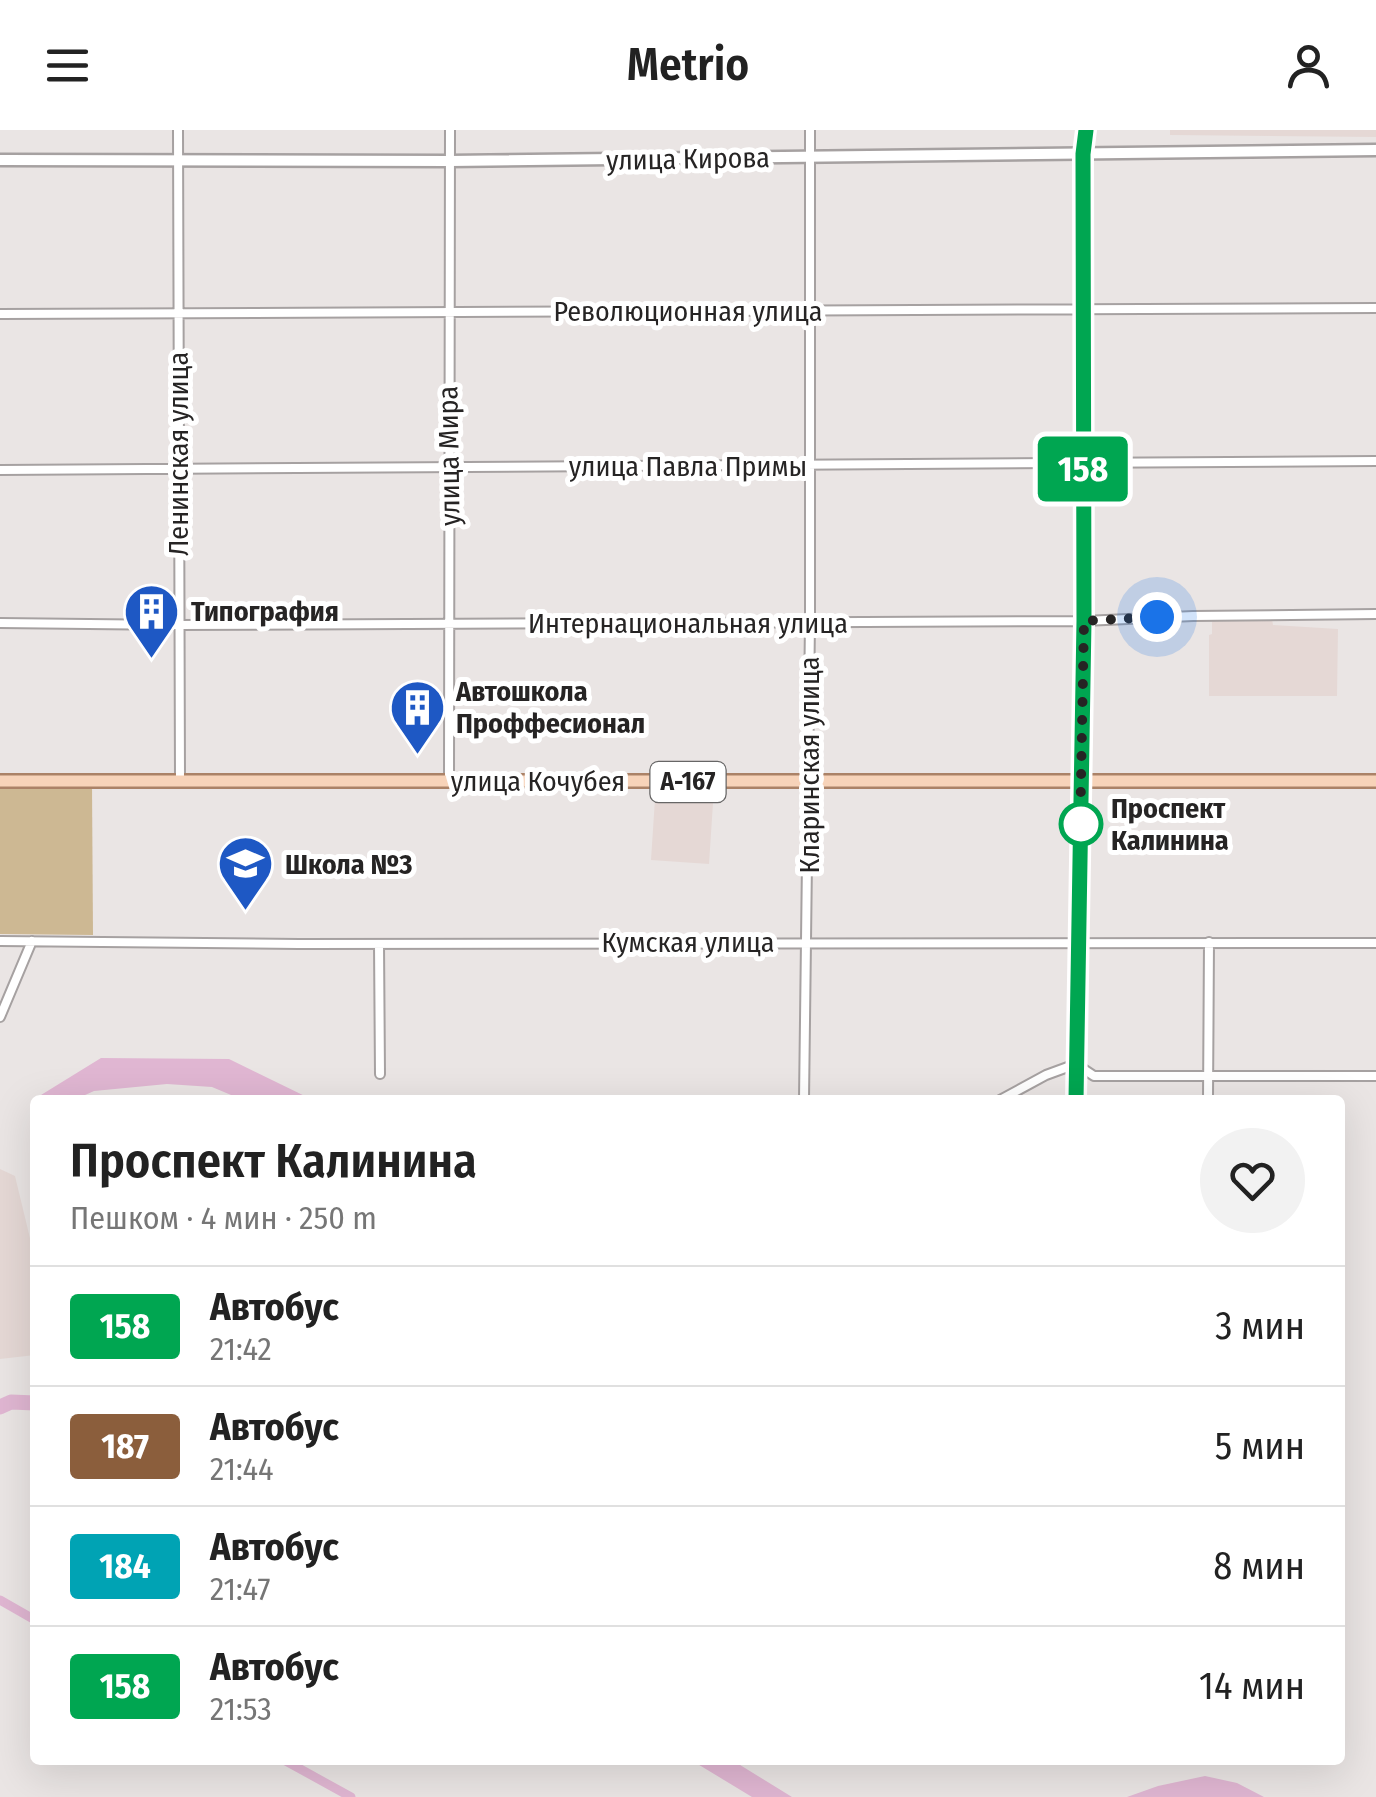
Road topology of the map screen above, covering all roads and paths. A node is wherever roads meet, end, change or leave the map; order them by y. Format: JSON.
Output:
{"nodes":[{"id":1,"x":178,"y":130,"type":"edge"},
{"id":2,"x":450,"y":130,"type":"edge"},
{"id":3,"x":810,"y":130,"type":"edge"},
{"id":4,"x":1086,"y":130,"type":"edge"},
{"id":5,"x":1376,"y":150,"type":"edge"},
{"id":6,"x":1083,"y":154,"type":"junction"},
{"id":7,"x":178,"y":158,"type":"junction"},
{"id":8,"x":810,"y":158,"type":"junction"},
{"id":9,"x":0,"y":160,"type":"edge"},
{"id":10,"x":450,"y":161,"type":"junction"},
{"id":11,"x":1082,"y":308,"type":"junction"},
{"id":12,"x":1376,"y":308,"type":"edge"},
{"id":13,"x":809,"y":310,"type":"junction"},
{"id":14,"x":448,"y":312,"type":"junction"},
{"id":15,"x":178,"y":313,"type":"junction"},
{"id":16,"x":0,"y":314,"type":"edge"},
{"id":17,"x":1376,"y":461,"type":"edge"},
{"id":18,"x":1083,"y":464,"type":"junction"},
{"id":19,"x":810,"y":466,"type":"junction"},
{"id":20,"x":450,"y":467,"type":"junction"},
{"id":21,"x":178,"y":469,"type":"junction"},
{"id":22,"x":0,"y":470,"type":"edge"},
{"id":23,"x":1376,"y":614,"type":"edge"},
{"id":24,"x":1084,"y":621,"type":"junction"},
{"id":25,"x":810,"y":622,"type":"junction"},
{"id":26,"x":0,"y":623,"type":"edge"},
{"id":27,"x":450,"y":624,"type":"junction"},
{"id":28,"x":178,"y":625,"type":"junction"},
{"id":29,"x":180,"y":778,"type":"junction"},
{"id":30,"x":0,"y":780,"type":"edge"},
{"id":31,"x":448,"y":781,"type":"junction"},
{"id":32,"x":1376,"y":781,"type":"edge"},
{"id":33,"x":808,"y":782,"type":"junction"},
{"id":34,"x":1081,"y":782,"type":"junction"},
{"id":35,"x":0,"y":941,"type":"edge"},
{"id":36,"x":32,"y":941,"type":"junction"},
{"id":37,"x":808,"y":942,"type":"junction"},
{"id":38,"x":1209,"y":942,"type":"junction"},
{"id":39,"x":1079,"y":943,"type":"junction"},
{"id":40,"x":1376,"y":943,"type":"edge"},
{"id":41,"x":379,"y":944,"type":"junction"},
{"id":42,"x":0,"y":1017,"type":"edge"},
{"id":43,"x":1076,"y":1064,"type":"junction"},
{"id":44,"x":380,"y":1074,"type":"dead end"},
{"id":45,"x":1208,"y":1075,"type":"junction"},
{"id":46,"x":1376,"y":1076,"type":"edge"},
{"id":47,"x":804,"y":1095,"type":"edge"},
{"id":48,"x":1009,"y":1095,"type":"edge"},
{"id":49,"x":1076,"y":1095,"type":"edge"},
{"id":50,"x":1208,"y":1095,"type":"edge"}],
"edges":[{"from":1,"to":7,"type":"street","name":"Ленинская улица"},
{"from":2,"to":10,"type":"street","name":"улица Мира"},
{"from":3,"to":8,"type":"street","name":"Кларинская улица"},
{"from":4,"to":6,"type":"street"},
{"from":5,"to":6,"type":"street","name":"улица Кирова"},
{"from":6,"to":8,"type":"street","name":"улица Кирова"},
{"from":6,"to":11,"type":"street"},
{"from":7,"to":9,"type":"street","name":"улица Кирова"},
{"from":7,"to":10,"type":"street","name":"улица Кирова"},
{"from":7,"to":15,"type":"street","name":"Ленинская улица"},
{"from":8,"to":10,"type":"street","name":"улица Кирова"},
{"from":8,"to":13,"type":"street","name":"Кларинская улица"},
{"from":10,"to":14,"type":"street","name":"улица Мира"},
{"from":11,"to":12,"type":"street","name":"Революционная улица"},
{"from":11,"to":13,"type":"street","name":"Революционная улица"},
{"from":11,"to":18,"type":"street"},
{"from":13,"to":14,"type":"street","name":"Революционная улица"},
{"from":13,"to":19,"type":"street","name":"Кларинская улица"},
{"from":14,"to":15,"type":"street","name":"Революционная улица"},
{"from":14,"to":20,"type":"street","name":"улица Мира"},
{"from":15,"to":16,"type":"street","name":"Революционная улица"},
{"from":15,"to":21,"type":"street","name":"Ленинская улица"},
{"from":17,"to":18,"type":"street","name":"улица Павла Примы"},
{"from":18,"to":19,"type":"street","name":"улица Павла Примы"},
{"from":18,"to":24,"type":"street"},
{"from":19,"to":20,"type":"street","name":"улица Павла Примы"},
{"from":19,"to":25,"type":"street","name":"Кларинская улица"},
{"from":20,"to":21,"type":"street","name":"улица Павла Примы"},
{"from":20,"to":27,"type":"street","name":"улица Мира"},
{"from":21,"to":22,"type":"street","name":"улица Павла Примы"},
{"from":21,"to":28,"type":"street","name":"Ленинская улица"},
{"from":23,"to":24,"type":"street","name":"Интернациональная улица"},
{"from":24,"to":25,"type":"street","name":"Интернациональная улица"},
{"from":24,"to":34,"type":"street"},
{"from":25,"to":27,"type":"street","name":"Интернациональная улица"},
{"from":25,"to":33,"type":"street","name":"Кларинская улица"},
{"from":26,"to":28,"type":"street","name":"Интернациональная улица"},
{"from":27,"to":28,"type":"street","name":"Интернациональная улица"},
{"from":27,"to":31,"type":"street","name":"улица Мира"},
{"from":28,"to":29,"type":"street","name":"Ленинская улица"},
{"from":29,"to":30,"type":"main road","name":"улица Кочубея","number":"А-167"},
{"from":29,"to":31,"type":"main road","name":"улица Кочубея","number":"А-167"},
{"from":31,"to":33,"type":"main road","name":"улица Кочубея","number":"А-167"},
{"from":32,"to":34,"type":"main road","name":"улица Кочубея","number":"А-167"},
{"from":33,"to":34,"type":"main road","name":"улица Кочубея","number":"А-167"},
{"from":33,"to":37,"type":"street","name":"Кларинская улица"},
{"from":34,"to":39,"type":"street"},
{"from":35,"to":36,"type":"street","name":"Кумская улица"},
{"from":36,"to":41,"type":"street","name":"Кумская улица"},
{"from":36,"to":42,"type":"street"},
{"from":37,"to":39,"type":"street","name":"Кумская улица"},
{"from":37,"to":41,"type":"street","name":"Кумская улица"},
{"from":37,"to":47,"type":"street","name":"Кларинская улица"},
{"from":38,"to":39,"type":"street","name":"Кумская улица"},
{"from":38,"to":40,"type":"street","name":"Кумская улица"},
{"from":38,"to":45,"type":"street"},
{"from":39,"to":43,"type":"street"},
{"from":41,"to":44,"type":"street"},
{"from":43,"to":45,"type":"street"},
{"from":43,"to":48,"type":"street"},
{"from":43,"to":49,"type":"street"},
{"from":45,"to":46,"type":"street"},
{"from":45,"to":50,"type":"street"}]}
